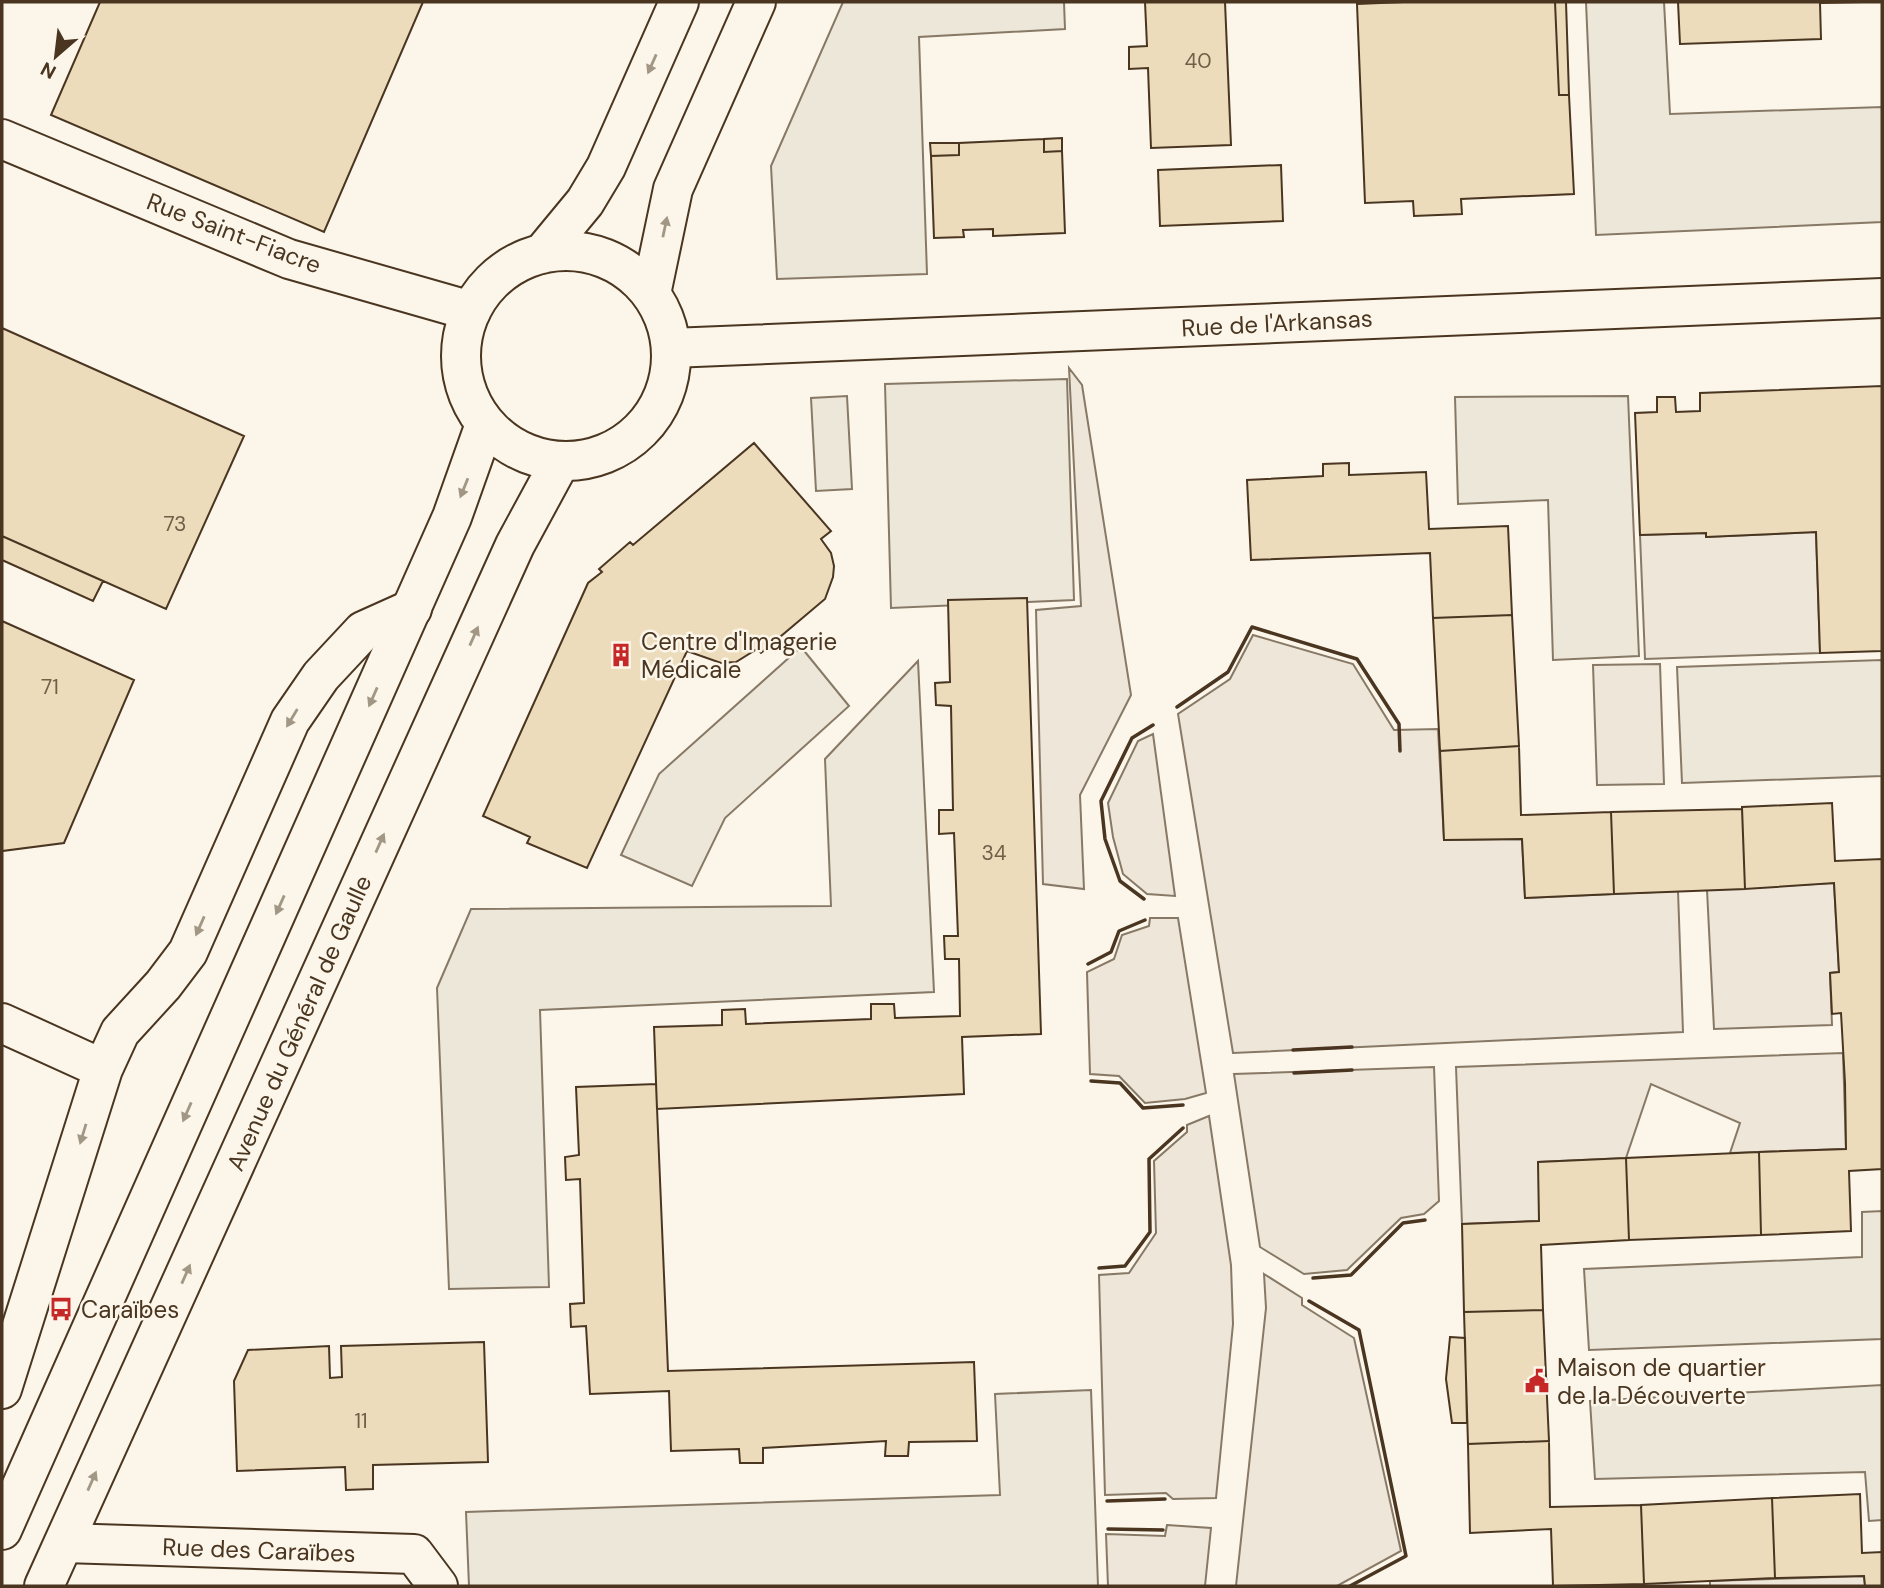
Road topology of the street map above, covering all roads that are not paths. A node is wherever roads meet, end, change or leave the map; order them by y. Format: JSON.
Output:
{"nodes":[{"id":1,"x":680,"y":2,"type":"edge"},
{"id":2,"x":756,"y":2,"type":"edge"},
{"id":3,"x":2,"y":139,"type":"edge"},
{"id":4,"x":542,"y":254,"type":"junction"},
{"id":5,"x":651,"y":294,"type":"junction"},
{"id":6,"x":1882,"y":298,"type":"edge"},
{"id":7,"x":471,"y":310,"type":"junction"},
{"id":8,"x":671,"y":348,"type":"junction"},
{"id":9,"x":485,"y":424,"type":"junction"},
{"id":10,"x":560,"y":462,"type":"junction"},
{"id":11,"x":412,"y":609,"type":"junction"},
{"id":12,"x":2,"y":1023,"type":"edge"},
{"id":13,"x":103,"y":1069,"type":"junction"},
{"id":14,"x":2,"y":1389,"type":"edge"},
{"id":15,"x":2,"y":1530,"type":"edge"},
{"id":16,"x":64,"y":1543,"type":"junction"},
{"id":17,"x":44,"y":1586,"type":"edge"},
{"id":18,"x":438,"y":1586,"type":"edge"}],
"edges":[{"from":1,"to":4,"type":"main road","one_way":true},
{"from":5,"to":2,"type":"main road","one_way":true},
{"from":3,"to":7,"type":"main road","name":"Rue Saint-Fiacre"},
{"from":4,"to":5,"type":"main road"},
{"from":4,"to":7,"type":"main road"},
{"from":5,"to":8,"type":"main road"},
{"from":6,"to":8,"type":"main road","name":"Rue de l'Arkansas"},
{"from":7,"to":9,"type":"main road"},
{"from":8,"to":10,"type":"main road"},
{"from":9,"to":10,"type":"main road"},
{"from":9,"to":11,"type":"main road","one_way":true},
{"from":16,"to":10,"type":"main road","name":"Avenue du Général de Gaulle","one_way":true},
{"from":11,"to":13,"type":"main road","one_way":true},
{"from":11,"to":15,"type":"main road","one_way":true},
{"from":12,"to":13,"type":"main road"},
{"from":13,"to":14,"type":"main road","one_way":true},
{"from":16,"to":17,"type":"main road","name":"Avenue du Général de Gaulle"},
{"from":16,"to":18,"type":"main road","name":"Rue des Caraïbes"}]}
